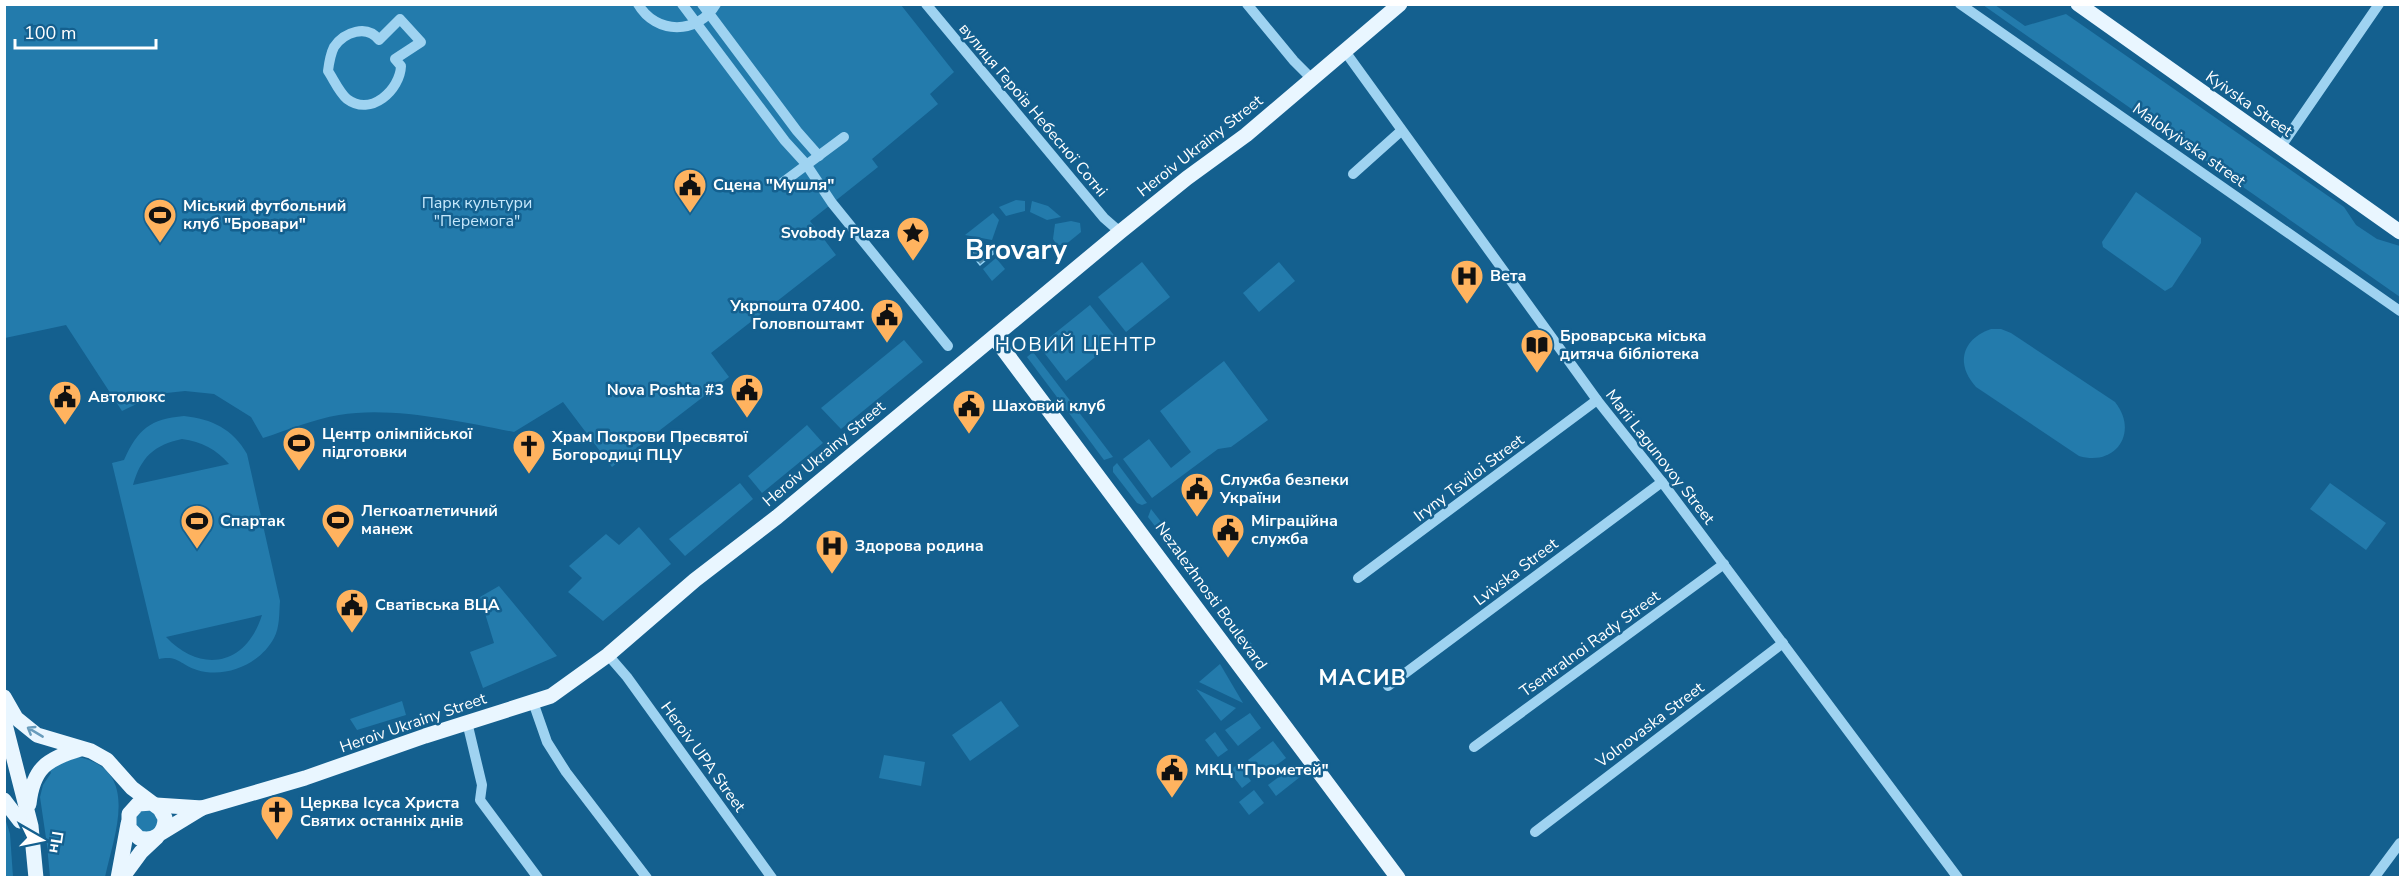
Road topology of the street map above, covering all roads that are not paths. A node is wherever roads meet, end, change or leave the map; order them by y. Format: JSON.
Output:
{"nodes":[{"id":1,"x":638,"y":4,"type":"edge"},
{"id":2,"x":682,"y":4,"type":"edge"},
{"id":3,"x":927,"y":4,"type":"edge"},
{"id":4,"x":1247,"y":4,"type":"edge"},
{"id":5,"x":1400,"y":4,"type":"edge"},
{"id":6,"x":1960,"y":4,"type":"edge"},
{"id":7,"x":2078,"y":4,"type":"edge"},
{"id":8,"x":2379,"y":4,"type":"edge"},
{"id":9,"x":709,"y":8,"type":"edge"},
{"id":10,"x":696,"y":23,"type":"junction"},
{"id":11,"x":374,"y":33,"type":"joint"},
{"id":12,"x":1344,"y":50,"type":"junction"},
{"id":13,"x":1311,"y":78,"type":"junction"},
{"id":14,"x":1401,"y":131,"type":"junction"},
{"id":15,"x":844,"y":137,"type":"dead end"},
{"id":16,"x":2280,"y":148,"type":"junction"},
{"id":17,"x":819,"y":156,"type":"junction"},
{"id":18,"x":806,"y":164,"type":"junction"},
{"id":19,"x":1353,"y":174,"type":"dead end"},
{"id":20,"x":782,"y":183,"type":"dead end"},
{"id":21,"x":1120,"y":232,"type":"junction"},
{"id":22,"x":2400,"y":232,"type":"edge"},
{"id":23,"x":2400,"y":311,"type":"edge"},
{"id":24,"x":994,"y":337,"type":"junction"},
{"id":25,"x":948,"y":346,"type":"dead end"},
{"id":26,"x":1597,"y":400,"type":"junction"},
{"id":27,"x":1662,"y":482,"type":"junction"},
{"id":28,"x":1724,"y":564,"type":"junction"},
{"id":29,"x":1358,"y":578,"type":"dead end"},
{"id":30,"x":1783,"y":643,"type":"junction"},
{"id":31,"x":608,"y":655,"type":"junction"},
{"id":32,"x":1388,"y":686,"type":"dead end"},
{"id":33,"x":4,"y":697,"type":"edge"},
{"id":34,"x":533,"y":702,"type":"junction"},
{"id":35,"x":4,"y":720,"type":"edge"},
{"id":36,"x":466,"y":722,"type":"junction"},
{"id":37,"x":1474,"y":747,"type":"dead end"},
{"id":38,"x":80,"y":749,"type":"junction"},
{"id":39,"x":4,"y":760,"type":"edge"},
{"id":40,"x":120,"y":774,"type":"junction"},
{"id":41,"x":4,"y":800,"type":"edge"},
{"id":42,"x":154,"y":804,"type":"junction"},
{"id":43,"x":202,"y":808,"type":"junction"},
{"id":44,"x":24,"y":817,"type":"junction"},
{"id":45,"x":128,"y":821,"type":"junction"},
{"id":46,"x":1535,"y":832,"type":"dead end"},
{"id":47,"x":159,"y":835,"type":"junction"},
{"id":48,"x":2400,"y":843,"type":"edge"},
{"id":49,"x":26,"y":878,"type":"edge"},
{"id":50,"x":36,"y":878,"type":"edge"},
{"id":51,"x":120,"y":878,"type":"edge"},
{"id":52,"x":538,"y":878,"type":"edge"},
{"id":53,"x":647,"y":878,"type":"edge"},
{"id":54,"x":772,"y":878,"type":"edge"},
{"id":55,"x":1398,"y":878,"type":"edge"},
{"id":56,"x":1958,"y":878,"type":"edge"},
{"id":57,"x":2374,"y":878,"type":"edge"}],
"edges":[{"from":1,"to":10,"type":"street"},
{"from":2,"to":10,"type":"street"},
{"from":3,"to":21,"type":"street","name":"вулиця Героїв Небесної Сотні"},
{"from":4,"to":13,"type":"street"},
{"from":5,"to":12,"type":"main road","name":"Heroiv Ukrainy Street"},
{"from":6,"to":23,"type":"street","name":"Malokyivska street"},
{"from":7,"to":16,"type":"main road","name":"Kyivska Street"},
{"from":8,"to":16,"type":"street"},
{"from":9,"to":10,"type":"street"},
{"from":9,"to":17,"type":"street"},
{"from":10,"to":18,"type":"street"},
{"from":11,"to":11,"type":"street"},
{"from":12,"to":13,"type":"main road","name":"Heroiv Ukrainy Street"},
{"from":12,"to":14,"type":"street","name":"Marii Lagunovoy Street"},
{"from":13,"to":21,"type":"main road","name":"Heroiv Ukrainy Street"},
{"from":14,"to":19,"type":"street"},
{"from":14,"to":26,"type":"street","name":"Marii Lagunovoy Street"},
{"from":15,"to":17,"type":"street"},
{"from":16,"to":22,"type":"main road","name":"Kyivska Street"},
{"from":17,"to":18,"type":"street"},
{"from":18,"to":20,"type":"street"},
{"from":18,"to":25,"type":"street"},
{"from":21,"to":24,"type":"main road","name":"Heroiv Ukrainy Street"},
{"from":24,"to":31,"type":"main road","name":"Heroiv Ukrainy Street"},
{"from":24,"to":55,"type":"main road","name":"Nezalezhnosti Boulevard"},
{"from":26,"to":27,"type":"street","name":"Marii Lagunovoy Street"},
{"from":26,"to":29,"type":"street","name":"Iryny Tsviloi Street"},
{"from":27,"to":28,"type":"street","name":"Marii Lagunovoy Street"},
{"from":27,"to":32,"type":"street","name":"Lvivska Street"},
{"from":28,"to":30,"type":"street","name":"Marii Lagunovoy Street"},
{"from":28,"to":37,"type":"street","name":"Tsentralnoi Rady Street"},
{"from":30,"to":46,"type":"street","name":"Volnovaska Street"},
{"from":30,"to":56,"type":"street","name":"Marii Lagunovoy Street"},
{"from":31,"to":34,"type":"main road","name":"Heroiv Ukrainy Street"},
{"from":31,"to":54,"type":"street","name":"Heroiv UPA Street"},
{"from":38,"to":33,"type":"main road","one_way":true},
{"from":34,"to":36,"type":"main road","name":"Heroiv Ukrainy Street"},
{"from":34,"to":53,"type":"street"},
{"from":35,"to":44,"type":"main road"},
{"from":36,"to":43,"type":"main road","name":"Heroiv Ukrainy Street"},
{"from":36,"to":52,"type":"street"},
{"from":38,"to":40,"type":"main road"},
{"from":38,"to":44,"type":"main road"},
{"from":39,"to":44,"type":"main road"},
{"from":40,"to":42,"type":"main road"},
{"from":40,"to":45,"type":"main road"},
{"from":41,"to":44,"type":"main road"},
{"from":42,"to":43,"type":"main road","name":"Heroiv Ukrainy Street"},
{"from":42,"to":45,"type":"main road"},
{"from":42,"to":47,"type":"main road"},
{"from":43,"to":47,"type":"main road","name":"Heroiv Ukrainy Street"},
{"from":44,"to":49,"type":"main road"},
{"from":44,"to":50,"type":"main road"},
{"from":45,"to":47,"type":"main road"},
{"from":45,"to":51,"type":"main road"},
{"from":47,"to":51,"type":"main road","name":"Heroiv Ukrainy Street"},
{"from":48,"to":57,"type":"street"}]}
